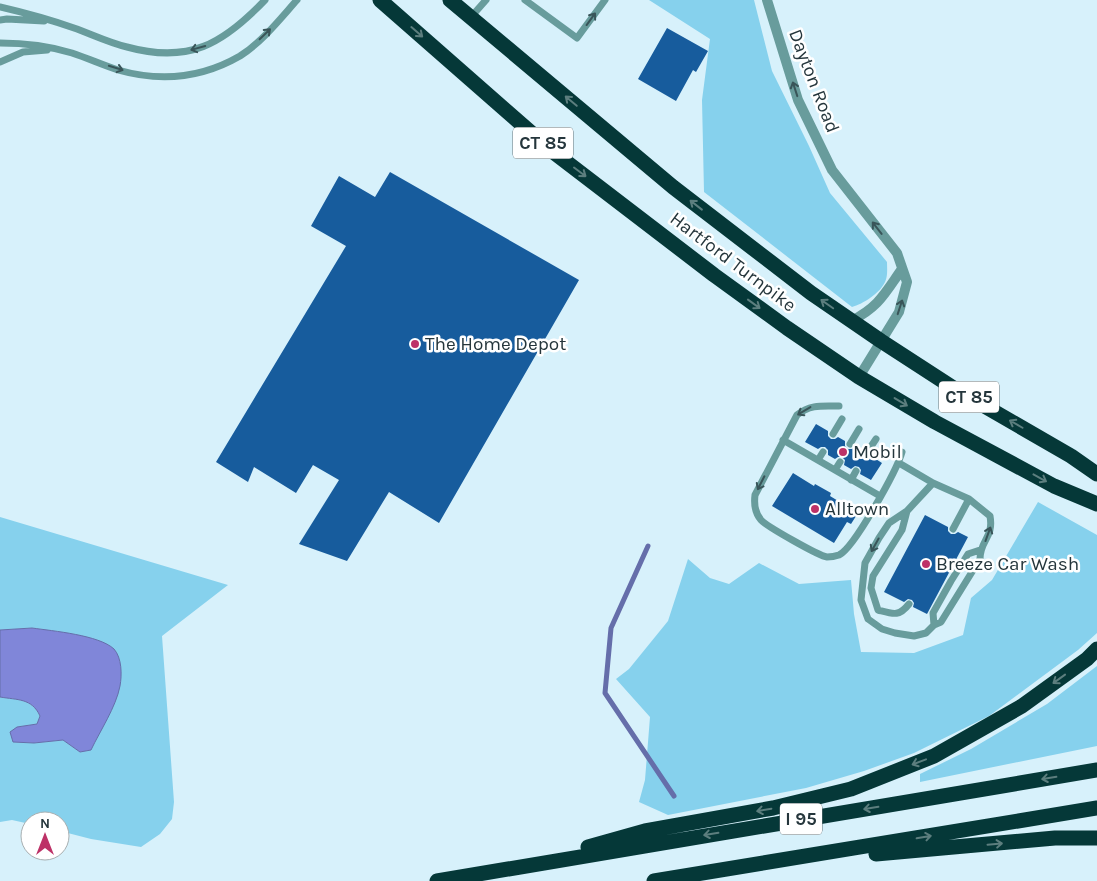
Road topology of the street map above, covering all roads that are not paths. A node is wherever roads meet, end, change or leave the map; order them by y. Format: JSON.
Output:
{"nodes":[{"id":1,"x":265,"y":0,"type":"edge"},
{"id":2,"x":297,"y":0,"type":"edge"},
{"id":3,"x":380,"y":0,"type":"edge"},
{"id":4,"x":450,"y":0,"type":"edge"},
{"id":5,"x":486,"y":0,"type":"edge"},
{"id":6,"x":525,"y":0,"type":"edge"},
{"id":7,"x":605,"y":0,"type":"edge"},
{"id":8,"x":766,"y":0,"type":"edge"},
{"id":9,"x":0,"y":7,"type":"edge"},
{"id":10,"x":470,"y":18,"type":"junction"},
{"id":11,"x":0,"y":20,"type":"edge"},
{"id":12,"x":78,"y":29,"type":"junction"},
{"id":13,"x":0,"y":44,"type":"edge"},
{"id":14,"x":70,"y":53,"type":"junction"},
{"id":15,"x":0,"y":62,"type":"edge"},
{"id":16,"x":902,"y":269,"type":"junction"},
{"id":17,"x":851,"y":321,"type":"junction"},
{"id":18,"x":881,"y":342,"type":"junction"},
{"id":19,"x":859,"y":377,"type":"junction"},
{"id":20,"x":839,"y":406,"type":"dead end"},
{"id":21,"x":842,"y":419,"type":"dead end"},
{"id":22,"x":859,"y":429,"type":"dead end"},
{"id":23,"x":833,"y":434,"type":"dead end"},
{"id":24,"x":876,"y":439,"type":"dead end"},
{"id":25,"x":783,"y":440,"type":"junction"},
{"id":26,"x":850,"y":444,"type":"dead end"},
{"id":27,"x":823,"y":452,"type":"dead end"},
{"id":28,"x":902,"y":452,"type":"dead end"},
{"id":29,"x":866,"y":454,"type":"dead end"},
{"id":30,"x":818,"y":460,"type":"junction"},
{"id":31,"x":840,"y":462,"type":"dead end"},
{"id":32,"x":899,"y":463,"type":"junction"},
{"id":33,"x":835,"y":470,"type":"junction"},
{"id":34,"x":856,"y":471,"type":"dead end"},
{"id":35,"x":1097,"y":474,"type":"edge"},
{"id":36,"x":851,"y":480,"type":"junction"},
{"id":37,"x":933,"y":483,"type":"junction"},
{"id":38,"x":880,"y":496,"type":"junction"},
{"id":39,"x":969,"y":500,"type":"junction"},
{"id":40,"x":1097,"y":504,"type":"edge"},
{"id":41,"x":908,"y":511,"type":"junction"},
{"id":42,"x":953,"y":529,"type":"dead end"},
{"id":43,"x":980,"y":550,"type":"junction"},
{"id":44,"x":909,"y":604,"type":"dead end"},
{"id":45,"x":934,"y":625,"type":"junction"},
{"id":46,"x":1097,"y":649,"type":"edge"},
{"id":47,"x":1097,"y":770,"type":"edge"},
{"id":48,"x":1097,"y":808,"type":"edge"},
{"id":49,"x":1097,"y":838,"type":"edge"},
{"id":50,"x":772,"y":862,"type":"junction"},
{"id":51,"x":504,"y":870,"type":"junction"},
{"id":52,"x":437,"y":881,"type":"edge"},
{"id":53,"x":654,"y":881,"type":"edge"}],
"edges":[{"from":1,"to":12,"type":"lane","one_way":true},
{"from":14,"to":2,"type":"lane","one_way":true},
{"from":3,"to":19,"type":"highway","name":"Hartford Turnpike","number":"CT 85","one_way":true},
{"from":4,"to":10,"type":"highway","name":"Hartford Turnpike","number":"CT 85"},
{"from":5,"to":10,"type":"lane"},
{"from":6,"to":7,"type":"lane","one_way":true},
{"from":16,"to":8,"type":"street","name":"Dayton Road","one_way":true},
{"from":9,"to":12,"type":"lane"},
{"from":17,"to":10,"type":"highway","name":"Hartford Turnpike","number":"CT 85","one_way":true},
{"from":11,"to":12,"type":"lane"},
{"from":13,"to":14,"type":"lane"},
{"from":14,"to":15,"type":"lane"},
{"from":16,"to":17,"type":"street"},
{"from":18,"to":16,"type":"street","name":"Dayton Road","one_way":true},
{"from":17,"to":18,"type":"highway","name":"Hartford Turnpike","number":"CT 85"},
{"from":18,"to":19,"type":"street","name":"Dayton Road"},
{"from":35,"to":18,"type":"highway","name":"Hartford Turnpike","number":"CT 85","one_way":true},
{"from":19,"to":40,"type":"highway","name":"Hartford Turnpike","number":"CT 85","one_way":true},
{"from":20,"to":25,"type":"lane","one_way":true},
{"from":21,"to":23,"type":"lane"},
{"from":22,"to":26,"type":"lane"},
{"from":24,"to":29,"type":"lane"},
{"from":25,"to":30,"type":"lane"},
{"from":25,"to":38,"type":"lane","one_way":true},
{"from":27,"to":30,"type":"lane"},
{"from":28,"to":32,"type":"lane"},
{"from":30,"to":33,"type":"lane"},
{"from":31,"to":33,"type":"lane"},
{"from":32,"to":37,"type":"lane"},
{"from":32,"to":38,"type":"lane"},
{"from":33,"to":36,"type":"lane"},
{"from":34,"to":36,"type":"lane"},
{"from":36,"to":38,"type":"lane"},
{"from":37,"to":39,"type":"lane"},
{"from":37,"to":41,"type":"lane"},
{"from":39,"to":42,"type":"lane"},
{"from":43,"to":39,"type":"lane","one_way":true},
{"from":41,"to":44,"type":"lane"},
{"from":41,"to":45,"type":"lane","one_way":true},
{"from":43,"to":45,"type":"lane"},
{"from":43,"to":45,"type":"lane"},
{"from":46,"to":51,"type":"highway","one_way":true},
{"from":47,"to":51,"type":"highway","number":"I 95","one_way":true},
{"from":50,"to":48,"type":"highway","number":"I 95","one_way":true},
{"from":50,"to":49,"type":"highway","one_way":true},
{"from":50,"to":53,"type":"highway","number":"I 95"},
{"from":51,"to":52,"type":"highway","number":"I 95"}]}
